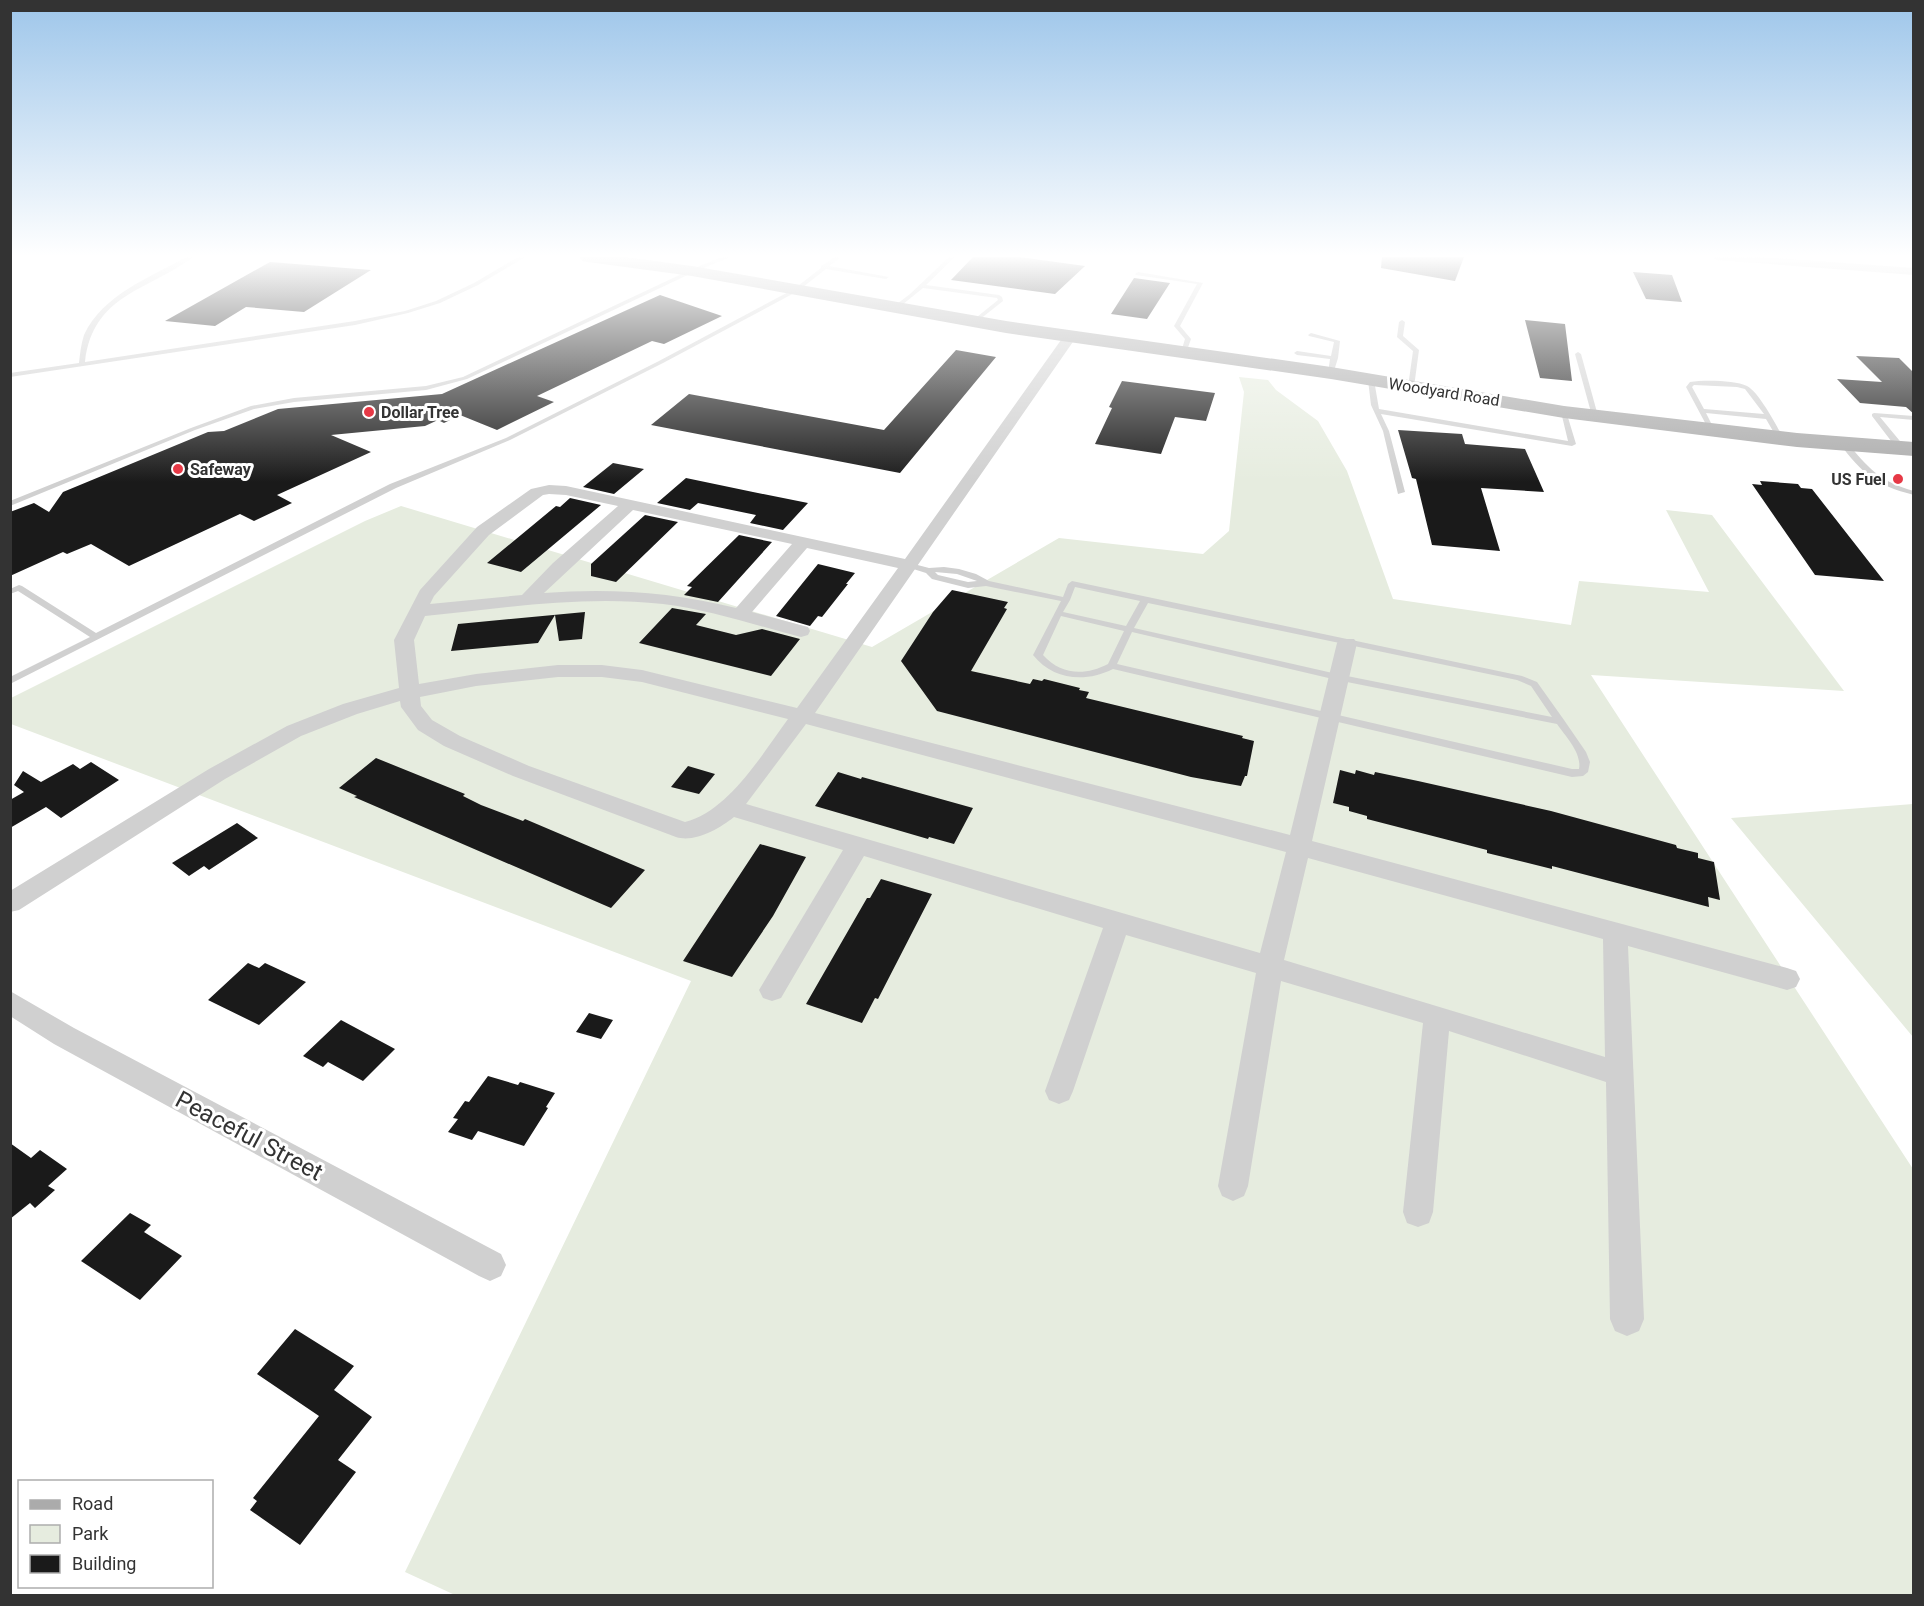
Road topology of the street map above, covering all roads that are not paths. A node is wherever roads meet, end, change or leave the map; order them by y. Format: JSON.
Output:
{"nodes":[{"id":1,"x":89,"y":332,"type":"edge"},
{"id":2,"x":295,"y":332,"type":"edge"},
{"id":3,"x":563,"y":332,"type":"edge"},
{"id":4,"x":715,"y":332,"type":"edge"},
{"id":5,"x":1043,"y":332,"type":"edge"},
{"id":6,"x":1182,"y":332,"type":"edge"},
{"id":7,"x":1401,"y":332,"type":"edge"},
{"id":8,"x":1311,"y":334,"type":"dead end"},
{"id":9,"x":1071,"y":336,"type":"junction"},
{"id":10,"x":1184,"y":352,"type":"junction"},
{"id":11,"x":1297,"y":353,"type":"dead end"},
{"id":12,"x":1578,"y":354,"type":"dead end"},
{"id":13,"x":82,"y":364,"type":"junction"},
{"id":14,"x":1333,"y":366,"type":"junction"},
{"id":15,"x":10,"y":375,"type":"edge"},
{"id":16,"x":1371,"y":380,"type":"junction"},
{"id":17,"x":1411,"y":387,"type":"junction"},
{"id":18,"x":1377,"y":411,"type":"junction"},
{"id":19,"x":1702,"y":411,"type":"junction"},
{"id":20,"x":1564,"y":412,"type":"junction"},
{"id":21,"x":1595,"y":416,"type":"junction"},
{"id":22,"x":1769,"y":417,"type":"junction"},
{"id":23,"x":1914,"y":418,"type":"edge"},
{"id":24,"x":1712,"y":431,"type":"junction"},
{"id":25,"x":1779,"y":437,"type":"junction"},
{"id":26,"x":1843,"y":443,"type":"junction"},
{"id":27,"x":1907,"y":449,"type":"edge"},
{"id":28,"x":1401,"y":492,"type":"dead end"},
{"id":29,"x":1914,"y":493,"type":"edge"},
{"id":30,"x":10,"y":504,"type":"edge"},
{"id":31,"x":630,"y":504,"type":"junction"},
{"id":32,"x":803,"y":542,"type":"junction"},
{"id":33,"x":910,"y":565,"type":"junction"},
{"id":34,"x":10,"y":592,"type":"edge"},
{"id":35,"x":1066,"y":600,"type":"junction"},
{"id":36,"x":1144,"y":600,"type":"junction"},
{"id":37,"x":526,"y":601,"type":"junction"},
{"id":38,"x":417,"y":610,"type":"junction"},
{"id":39,"x":1059,"y":613,"type":"junction"},
{"id":40,"x":740,"y":615,"type":"junction"},
{"id":41,"x":1129,"y":629,"type":"junction"},
{"id":42,"x":801,"y":631,"type":"dead end"},
{"id":43,"x":96,"y":637,"type":"junction"},
{"id":44,"x":1347,"y":643,"type":"junction"},
{"id":45,"x":1112,"y":666,"type":"junction"},
{"id":46,"x":1337,"y":677,"type":"junction"},
{"id":47,"x":10,"y":681,"type":"edge"},
{"id":48,"x":409,"y":692,"type":"junction"},
{"id":49,"x":802,"y":716,"type":"junction"},
{"id":50,"x":1328,"y":717,"type":"junction"},
{"id":51,"x":1561,"y":722,"type":"junction"},
{"id":52,"x":730,"y":808,"type":"junction"},
{"id":53,"x":858,"y":846,"type":"junction"},
{"id":54,"x":1298,"y":847,"type":"junction"},
{"id":55,"x":10,"y":903,"type":"edge"},
{"id":56,"x":1118,"y":922,"type":"junction"},
{"id":57,"x":1615,"y":932,"type":"junction"},
{"id":58,"x":1270,"y":967,"type":"junction"},
{"id":59,"x":1787,"y":979,"type":"dead end"},
{"id":60,"x":772,"y":990,"type":"dead end"},
{"id":61,"x":10,"y":1002,"type":"edge"},
{"id":62,"x":1437,"y":1016,"type":"junction"},
{"id":63,"x":1621,"y":1074,"type":"junction"},
{"id":64,"x":1059,"y":1091,"type":"dead end"},
{"id":65,"x":1233,"y":1186,"type":"dead end"},
{"id":66,"x":1418,"y":1212,"type":"dead end"},
{"id":67,"x":490,"y":1265,"type":"dead end"},
{"id":68,"x":1627,"y":1319,"type":"dead end"}],
"edges":[{"from":1,"to":13,"type":"lane"},
{"from":2,"to":13,"type":"lane"},
{"from":3,"to":30,"type":"lane"},
{"from":4,"to":43,"type":"lane"},
{"from":5,"to":9,"type":"main road","name":"Woodyard Road"},
{"from":6,"to":10,"type":"lane"},
{"from":7,"to":17,"type":"lane"},
{"from":8,"to":14,"type":"lane"},
{"from":9,"to":10,"type":"main road","name":"Woodyard Road"},
{"from":9,"to":33,"type":"street"},
{"from":10,"to":14,"type":"main road","name":"Woodyard Road"},
{"from":11,"to":14,"type":"lane"},
{"from":12,"to":21,"type":"lane"},
{"from":13,"to":15,"type":"lane"},
{"from":14,"to":16,"type":"main road","name":"Woodyard Road"},
{"from":16,"to":17,"type":"main road","name":"Woodyard Road"},
{"from":16,"to":18,"type":"lane"},
{"from":17,"to":20,"type":"main road","name":"Woodyard Road"},
{"from":18,"to":20,"type":"lane"},
{"from":18,"to":28,"type":"lane"},
{"from":19,"to":22,"type":"lane"},
{"from":19,"to":22,"type":"lane"},
{"from":19,"to":24,"type":"lane"},
{"from":20,"to":21,"type":"main road","name":"Woodyard Road"},
{"from":21,"to":24,"type":"main road","name":"Woodyard Road"},
{"from":22,"to":25,"type":"lane"},
{"from":23,"to":27,"type":"lane"},
{"from":24,"to":25,"type":"main road","name":"Woodyard Road"},
{"from":25,"to":26,"type":"main road","name":"Woodyard Road"},
{"from":26,"to":27,"type":"main road","name":"Woodyard Road"},
{"from":26,"to":29,"type":"lane"},
{"from":31,"to":32,"type":"street"},
{"from":31,"to":37,"type":"street"},
{"from":31,"to":38,"type":"street"},
{"from":32,"to":33,"type":"street"},
{"from":32,"to":40,"type":"street"},
{"from":33,"to":35,"type":"lane"},
{"from":33,"to":49,"type":"street"},
{"from":34,"to":43,"type":"lane"},
{"from":35,"to":36,"type":"lane"},
{"from":35,"to":39,"type":"lane"},
{"from":36,"to":41,"type":"lane"},
{"from":36,"to":44,"type":"lane"},
{"from":37,"to":38,"type":"street"},
{"from":37,"to":40,"type":"street"},
{"from":38,"to":48,"type":"street"},
{"from":39,"to":41,"type":"lane"},
{"from":39,"to":45,"type":"lane"},
{"from":40,"to":42,"type":"street"},
{"from":41,"to":45,"type":"lane"},
{"from":41,"to":46,"type":"lane"},
{"from":43,"to":47,"type":"lane"},
{"from":44,"to":46,"type":"street"},
{"from":44,"to":51,"type":"lane"},
{"from":45,"to":50,"type":"lane"},
{"from":46,"to":50,"type":"street"},
{"from":46,"to":51,"type":"lane"},
{"from":48,"to":49,"type":"street"},
{"from":48,"to":52,"type":"street"},
{"from":48,"to":55,"type":"street"},
{"from":49,"to":52,"type":"street"},
{"from":49,"to":54,"type":"street"},
{"from":50,"to":51,"type":"lane"},
{"from":50,"to":54,"type":"street"},
{"from":52,"to":53,"type":"street"},
{"from":53,"to":56,"type":"street"},
{"from":53,"to":60,"type":"street"},
{"from":54,"to":57,"type":"street"},
{"from":54,"to":58,"type":"street"},
{"from":56,"to":58,"type":"street"},
{"from":56,"to":64,"type":"street"},
{"from":57,"to":59,"type":"street"},
{"from":57,"to":63,"type":"street"},
{"from":58,"to":62,"type":"street"},
{"from":58,"to":65,"type":"street"},
{"from":61,"to":67,"type":"street","name":"Peaceful Street"},
{"from":62,"to":63,"type":"street"},
{"from":62,"to":66,"type":"street"},
{"from":63,"to":68,"type":"street"}]}
